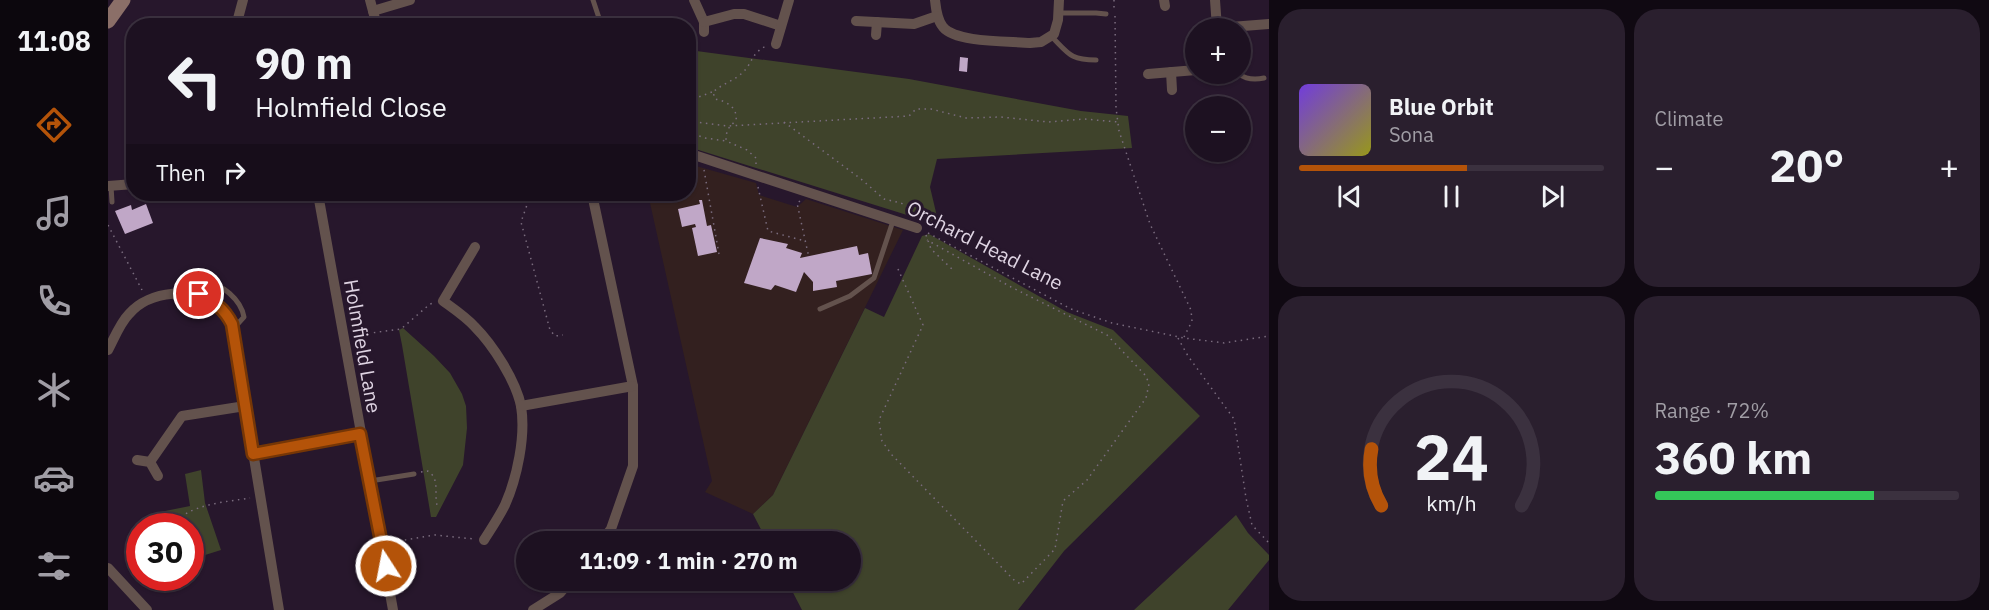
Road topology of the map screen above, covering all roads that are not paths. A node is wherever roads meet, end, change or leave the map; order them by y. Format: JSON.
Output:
{"nodes":[{"id":1,"x":123,"y":0,"type":"edge"},
{"id":2,"x":243,"y":0,"type":"edge"},
{"id":3,"x":370,"y":0,"type":"edge"},
{"id":4,"x":410,"y":0,"type":"edge"},
{"id":5,"x":593,"y":0,"type":"edge"},
{"id":6,"x":694,"y":0,"type":"edge"},
{"id":7,"x":789,"y":0,"type":"edge"},
{"id":8,"x":935,"y":0,"type":"edge"},
{"id":9,"x":1059,"y":0,"type":"edge"},
{"id":10,"x":1215,"y":0,"type":"edge"},
{"id":11,"x":374,"y":11,"type":"junction"},
{"id":12,"x":1059,"y":13,"type":"junction"},
{"id":13,"x":1106,"y":15,"type":"dead end"},
{"id":14,"x":938,"y":16,"type":"junction"},
{"id":15,"x":238,"y":18,"type":"edge"},
{"id":16,"x":376,"y":18,"type":"edge"},
{"id":17,"x":599,"y":18,"type":"edge"},
{"id":18,"x":1217,"y":18,"type":"edge"},
{"id":19,"x":108,"y":21,"type":"edge"},
{"id":20,"x":856,"y":21,"type":"dead end"},
{"id":21,"x":877,"y":22,"type":"junction"},
{"id":22,"x":1269,"y":24,"type":"edge"},
{"id":23,"x":1251,"y":25,"type":"edge"},
{"id":24,"x":781,"y":26,"type":"junction"},
{"id":25,"x":876,"y":35,"type":"dead end"},
{"id":26,"x":1051,"y":36,"type":"junction"},
{"id":27,"x":776,"y":44,"type":"road end"},
{"id":28,"x":1096,"y":60,"type":"dead end"},
{"id":29,"x":1185,"y":71,"type":"edge"},
{"id":30,"x":1171,"y":72,"type":"junction"},
{"id":31,"x":1148,"y":74,"type":"dead end"},
{"id":32,"x":1264,"y":78,"type":"dead end"},
{"id":33,"x":1251,"y":79,"type":"edge"},
{"id":34,"x":1172,"y":90,"type":"dead end"},
{"id":35,"x":696,"y":155,"type":"edge"},
{"id":36,"x":126,"y":185,"type":"edge"},
{"id":37,"x":109,"y":186,"type":"edge"},
{"id":38,"x":319,"y":201,"type":"edge"},
{"id":39,"x":593,"y":201,"type":"edge"},
{"id":40,"x":112,"y":202,"type":"dead end"},
{"id":41,"x":893,"y":219,"type":"junction"},
{"id":42,"x":921,"y":230,"type":"road end"},
{"id":43,"x":475,"y":247,"type":"dead end"},
{"id":44,"x":196,"y":294,"type":"junction"},
{"id":45,"x":820,"y":309,"type":"dead end"},
{"id":46,"x":233,"y":329,"type":"junction"},
{"id":47,"x":108,"y":350,"type":"edge"},
{"id":48,"x":633,"y":386,"type":"junction"},
{"id":49,"x":245,"y":406,"type":"junction"},
{"id":50,"x":521,"y":406,"type":"junction"},
{"id":51,"x":360,"y":434,"type":"junction"},
{"id":52,"x":253,"y":454,"type":"junction"},
{"id":53,"x":137,"y":460,"type":"dead end"},
{"id":54,"x":150,"y":462,"type":"junction"},
{"id":55,"x":414,"y":474,"type":"road end"},
{"id":56,"x":158,"y":476,"type":"dead end"},
{"id":57,"x":370,"y":481,"type":"junction"},
{"id":58,"x":609,"y":531,"type":"edge"},
{"id":59,"x":484,"y":540,"type":"road end"},
{"id":60,"x":108,"y":568,"type":"edge"},
{"id":61,"x":562,"y":591,"type":"edge"},
{"id":62,"x":147,"y":610,"type":"edge"},
{"id":63,"x":279,"y":610,"type":"edge"},
{"id":64,"x":393,"y":610,"type":"edge"},
{"id":65,"x":533,"y":610,"type":"edge"}],
"edges":[{"from":1,"to":19,"type":"street"},
{"from":2,"to":15,"type":"street"},
{"from":3,"to":11,"type":"street"},
{"from":4,"to":11,"type":"street"},
{"from":5,"to":17,"type":"lane"},
{"from":6,"to":24,"type":"street"},
{"from":7,"to":24,"type":"street"},
{"from":8,"to":14,"type":"street"},
{"from":9,"to":12,"type":"street"},
{"from":10,"to":18,"type":"street"},
{"from":11,"to":16,"type":"street"},
{"from":12,"to":13,"type":"lane"},
{"from":12,"to":26,"type":"street"},
{"from":14,"to":21,"type":"street"},
{"from":14,"to":26,"type":"street"},
{"from":20,"to":21,"type":"street"},
{"from":21,"to":25,"type":"street"},
{"from":22,"to":23,"type":"street"},
{"from":24,"to":27,"type":"street"},
{"from":26,"to":28,"type":"lane"},
{"from":29,"to":30,"type":"street"},
{"from":30,"to":31,"type":"street"},
{"from":30,"to":34,"type":"street"},
{"from":32,"to":33,"type":"lane"},
{"from":35,"to":41,"type":"street","name":"Orchard Head Lane"},
{"from":36,"to":37,"type":"street"},
{"from":37,"to":40,"type":"lane"},
{"from":38,"to":51,"type":"street","name":"Holmfield Lane"},
{"from":39,"to":48,"type":"street"},
{"from":41,"to":42,"type":"street","name":"Orchard Head Lane"},
{"from":41,"to":45,"type":"lane"},
{"from":43,"to":50,"type":"street"},
{"from":44,"to":46,"type":"street"},
{"from":44,"to":46,"type":"lane"},
{"from":44,"to":47,"type":"street"},
{"from":46,"to":49,"type":"street"},
{"from":48,"to":50,"type":"street"},
{"from":48,"to":58,"type":"street"},
{"from":49,"to":52,"type":"street"},
{"from":49,"to":54,"type":"street"},
{"from":50,"to":59,"type":"street"},
{"from":51,"to":52,"type":"street"},
{"from":51,"to":57,"type":"street","name":"Holmfield Lane"},
{"from":52,"to":63,"type":"street"},
{"from":53,"to":54,"type":"street"},
{"from":54,"to":56,"type":"street"},
{"from":55,"to":57,"type":"lane"},
{"from":57,"to":64,"type":"street","name":"Holmfield Lane"},
{"from":60,"to":62,"type":"street"},
{"from":61,"to":65,"type":"street"}]}
